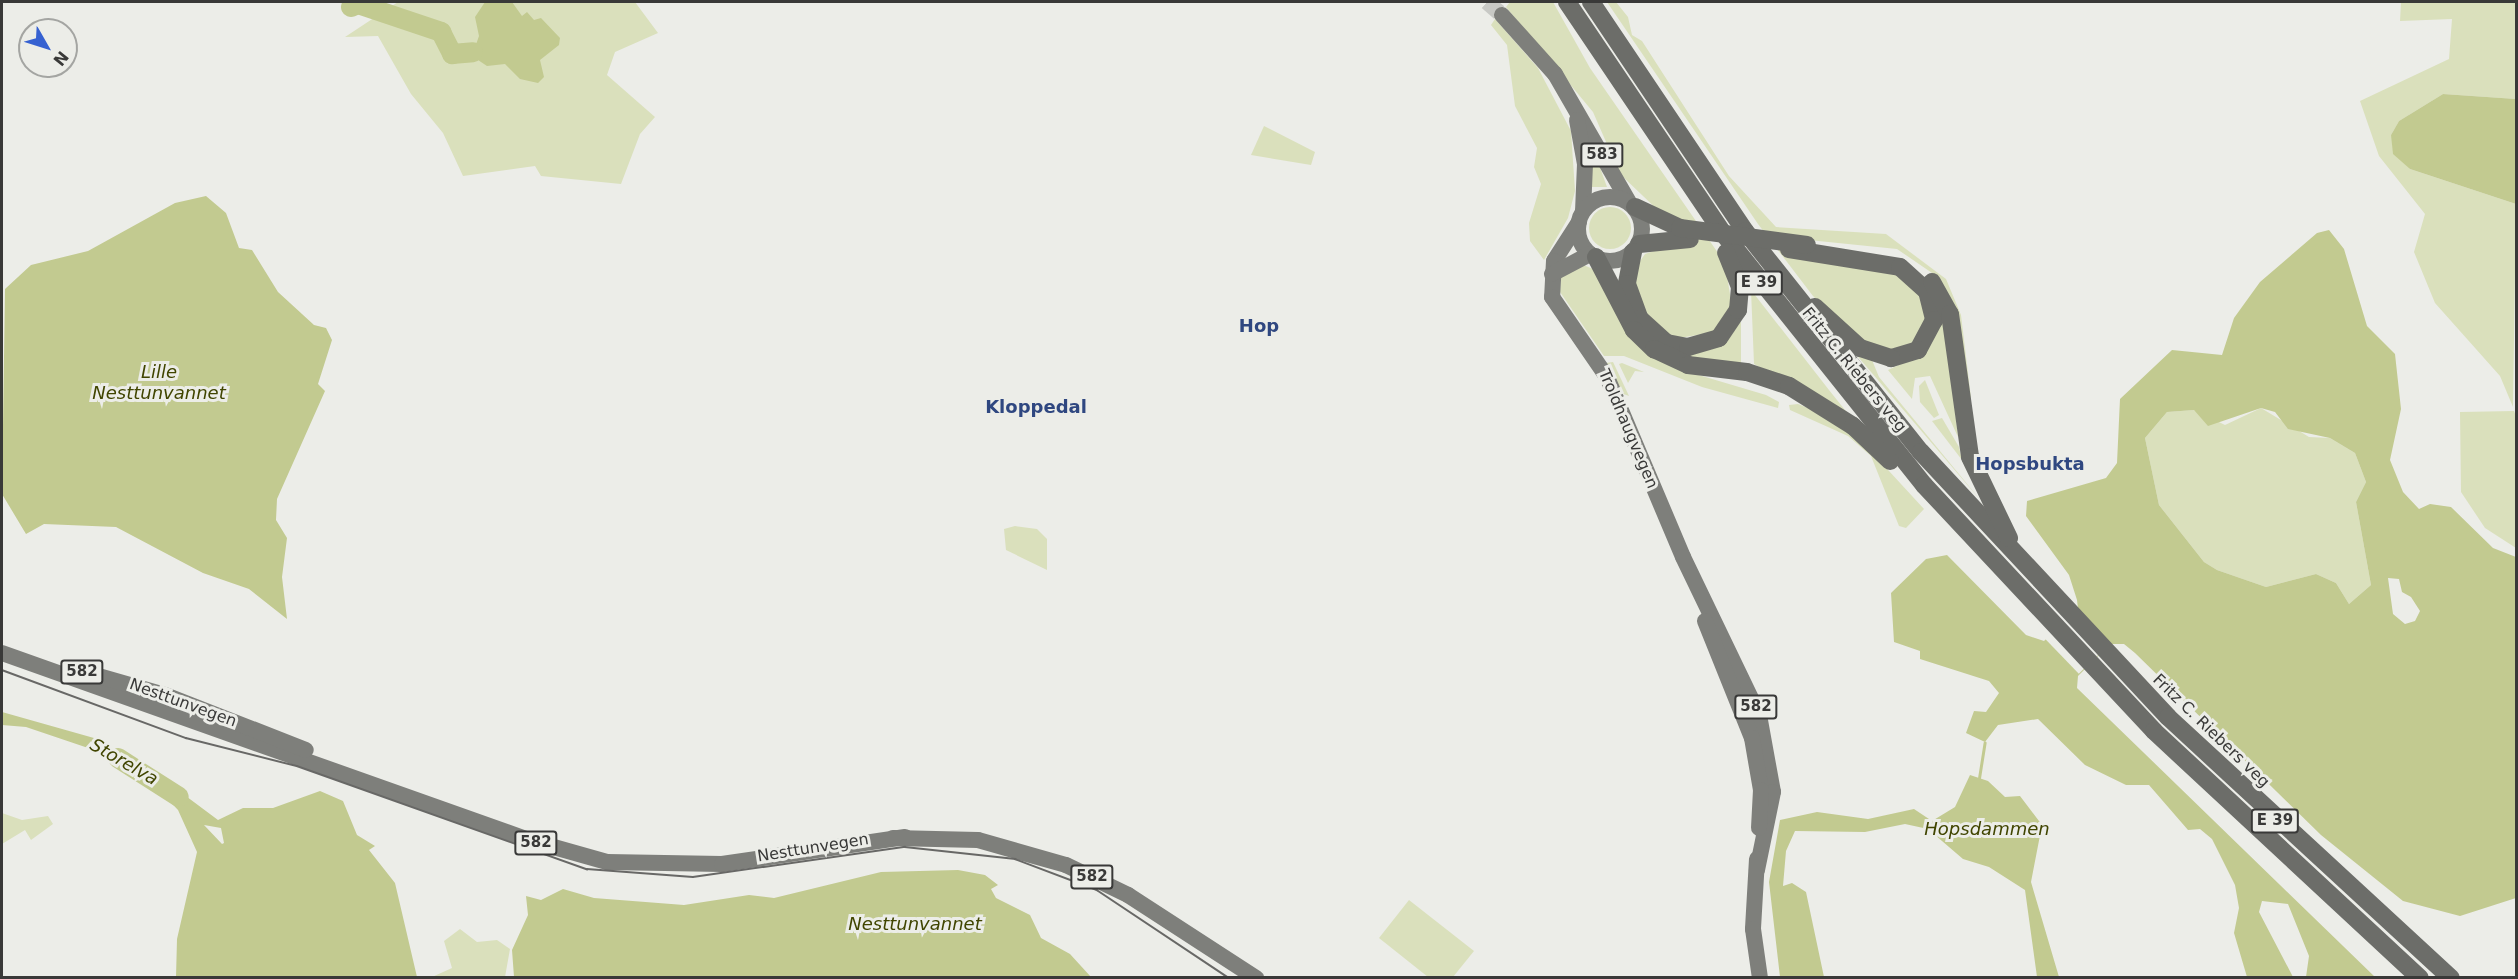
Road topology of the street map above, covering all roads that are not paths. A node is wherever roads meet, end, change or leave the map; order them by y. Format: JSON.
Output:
{"nodes":[{"id":1,"x":1567,"y":2,"type":"edge"},
{"id":2,"x":1591,"y":2,"type":"edge"},
{"id":3,"x":1502,"y":15,"type":"tunnel mouth"},
{"id":4,"x":1575,"y":108,"type":"junction"},
{"id":5,"x":1682,"y":177,"type":"junction"},
{"id":6,"x":1632,"y":205,"type":"junction"},
{"id":7,"x":1581,"y":217,"type":"junction"},
{"id":8,"x":1745,"y":231,"type":"junction"},
{"id":9,"x":1685,"y":233,"type":"junction"},
{"id":10,"x":1636,"y":248,"type":"junction"},
{"id":11,"x":1809,"y":248,"type":"junction"},
{"id":12,"x":1593,"y":255,"type":"junction"},
{"id":13,"x":1552,"y":274,"type":"junction"},
{"id":14,"x":2028,"y":571,"type":"junction"},
{"id":15,"x":2048,"y":622,"type":"junction"},
{"id":16,"x":2,"y":640,"type":"edge"},
{"id":17,"x":2,"y":652,"type":"edge"},
{"id":18,"x":360,"y":777,"type":"junction"},
{"id":19,"x":1256,"y":978,"type":"edge"},
{"id":20,"x":1760,"y":978,"type":"edge"},
{"id":21,"x":2420,"y":978,"type":"edge"},
{"id":22,"x":2451,"y":978,"type":"edge"}],
"edges":[{"from":1,"to":5,"type":"highway","name":"Fritz C. Riebers veg","number":"E 39"},
{"from":2,"to":8,"type":"highway","name":"Fritz C. Riebers veg","number":"E 39"},
{"from":3,"to":4,"type":"main road","number":"583"},
{"from":4,"to":6,"type":"main road","number":"583"},
{"from":4,"to":7,"type":"main road","number":"583"},
{"from":5,"to":10,"type":"highway","number":"E 39"},
{"from":5,"to":15,"type":"highway","name":"Fritz C. Riebers veg","number":"E 39"},
{"from":6,"to":7,"type":"main road","number":"E 39"},
{"from":6,"to":9,"type":"highway","number":"E 39"},
{"from":6,"to":10,"type":"main road","number":"E 39"},
{"from":7,"to":12,"type":"main road","number":"E 39"},
{"from":7,"to":13,"type":"main road","name":"Troldhaugvegen","number":"582"},
{"from":8,"to":11,"type":"highway","number":"E 39"},
{"from":8,"to":14,"type":"highway","name":"Fritz C. Riebers veg","number":"E 39"},
{"from":9,"to":10,"type":"highway","number":"E 39"},
{"from":9,"to":11,"type":"highway","number":"E 39"},
{"from":10,"to":12,"type":"main road","number":"E 39"},
{"from":11,"to":14,"type":"highway","number":"E 39"},
{"from":12,"to":13,"type":"main road"},
{"from":12,"to":15,"type":"highway","number":"E 39"},
{"from":13,"to":20,"type":"main road","name":"Troldhaugvegen","number":"582"},
{"from":14,"to":22,"type":"highway","name":"Fritz C. Riebers veg","number":"E 39"},
{"from":15,"to":21,"type":"highway","number":"E 39"},
{"from":16,"to":18,"type":"main road","name":"Nesttunvegen","number":"582"},
{"from":17,"to":18,"type":"main road","name":"Nesttunvegen","number":"582"},
{"from":18,"to":19,"type":"main road","name":"Nesttunvegen","number":"582"}]}
